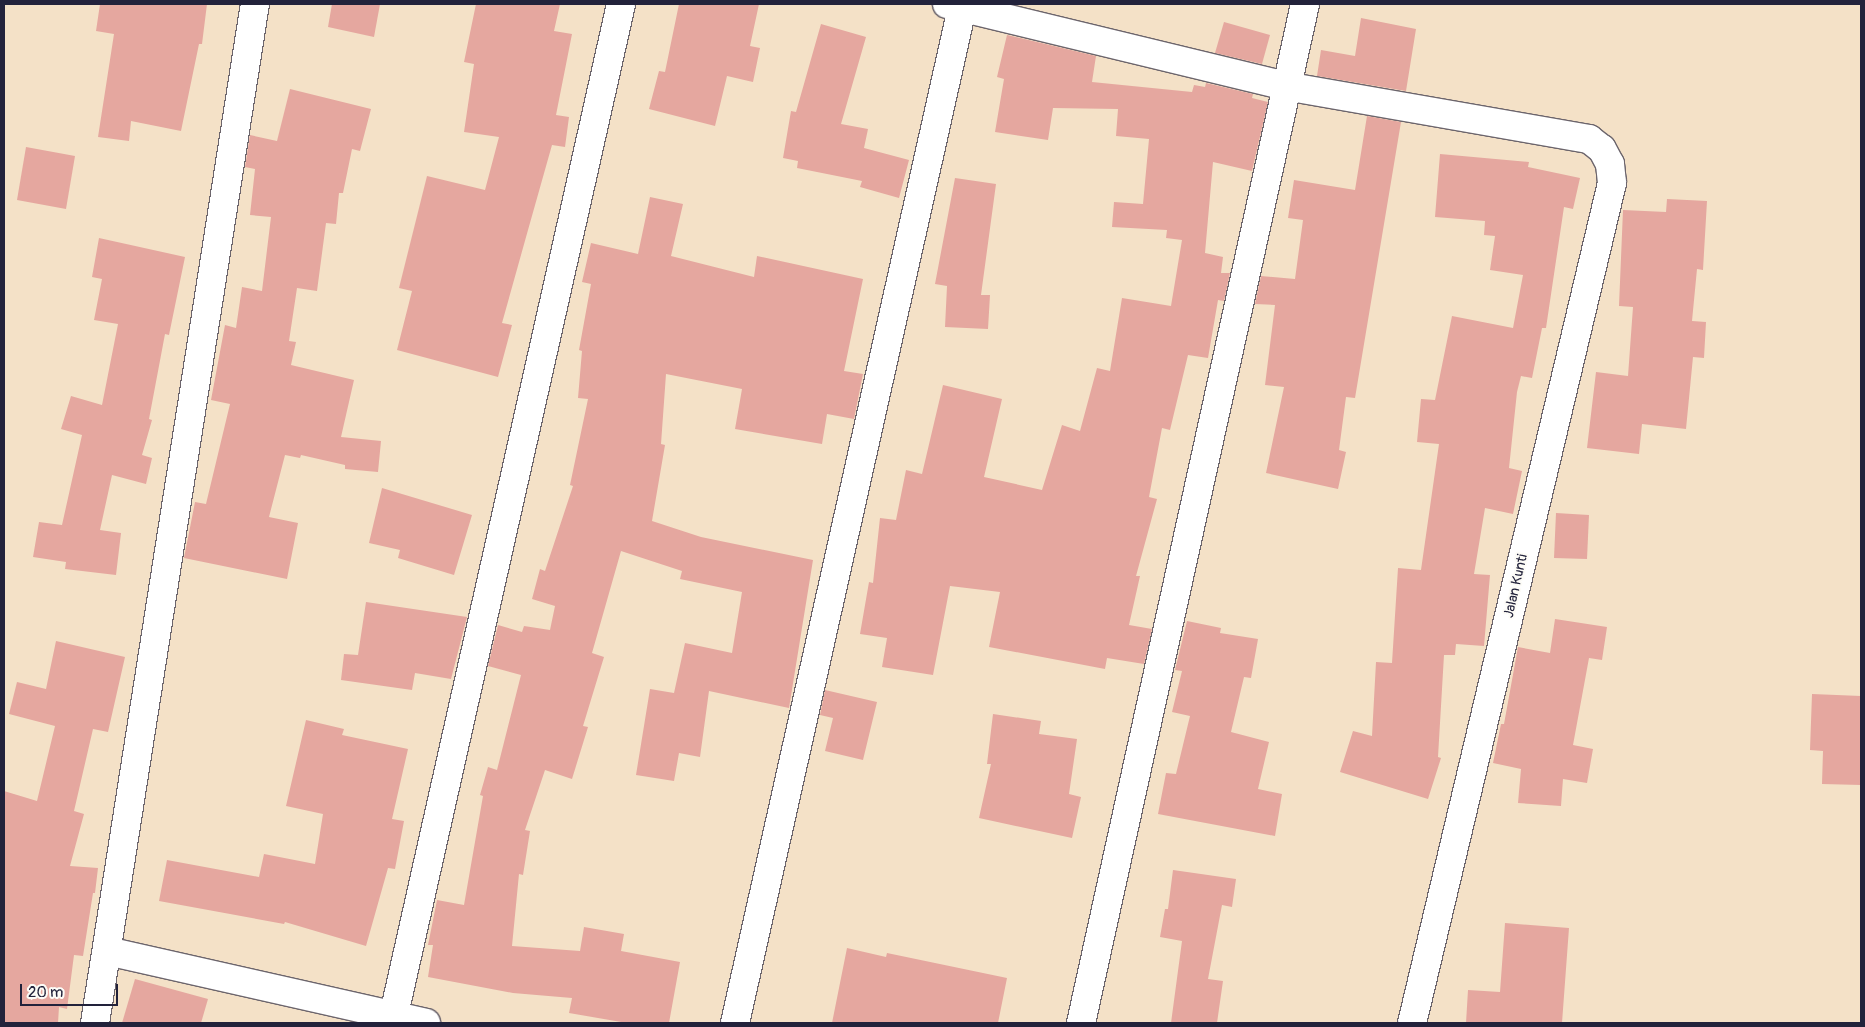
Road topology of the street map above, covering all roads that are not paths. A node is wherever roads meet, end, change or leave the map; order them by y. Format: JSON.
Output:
{"nodes":[{"id":1,"x":255,"y":4,"type":"edge"},
{"id":2,"x":621,"y":4,"type":"edge"},
{"id":3,"x":1305,"y":4,"type":"edge"},
{"id":4,"x":957,"y":5,"type":"edge"},
{"id":5,"x":1285,"y":86,"type":"junction"},
{"id":6,"x":107,"y":951,"type":"junction"},
{"id":7,"x":393,"y":1019,"type":"edge"},
{"id":8,"x":95,"y":1023,"type":"edge"},
{"id":9,"x":426,"y":1023,"type":"edge"},
{"id":10,"x":734,"y":1023,"type":"edge"},
{"id":11,"x":1081,"y":1023,"type":"edge"},
{"id":12,"x":1412,"y":1023,"type":"edge"}],
"edges":[{"from":1,"to":6,"type":"street"},
{"from":2,"to":7,"type":"street"},
{"from":3,"to":5,"type":"street"},
{"from":4,"to":5,"type":"street"},
{"from":4,"to":10,"type":"street"},
{"from":5,"to":11,"type":"street"},
{"from":5,"to":12,"type":"street","name":"Jalan Kunti"},
{"from":6,"to":7,"type":"street"},
{"from":6,"to":8,"type":"street"},
{"from":7,"to":9,"type":"street"}]}
